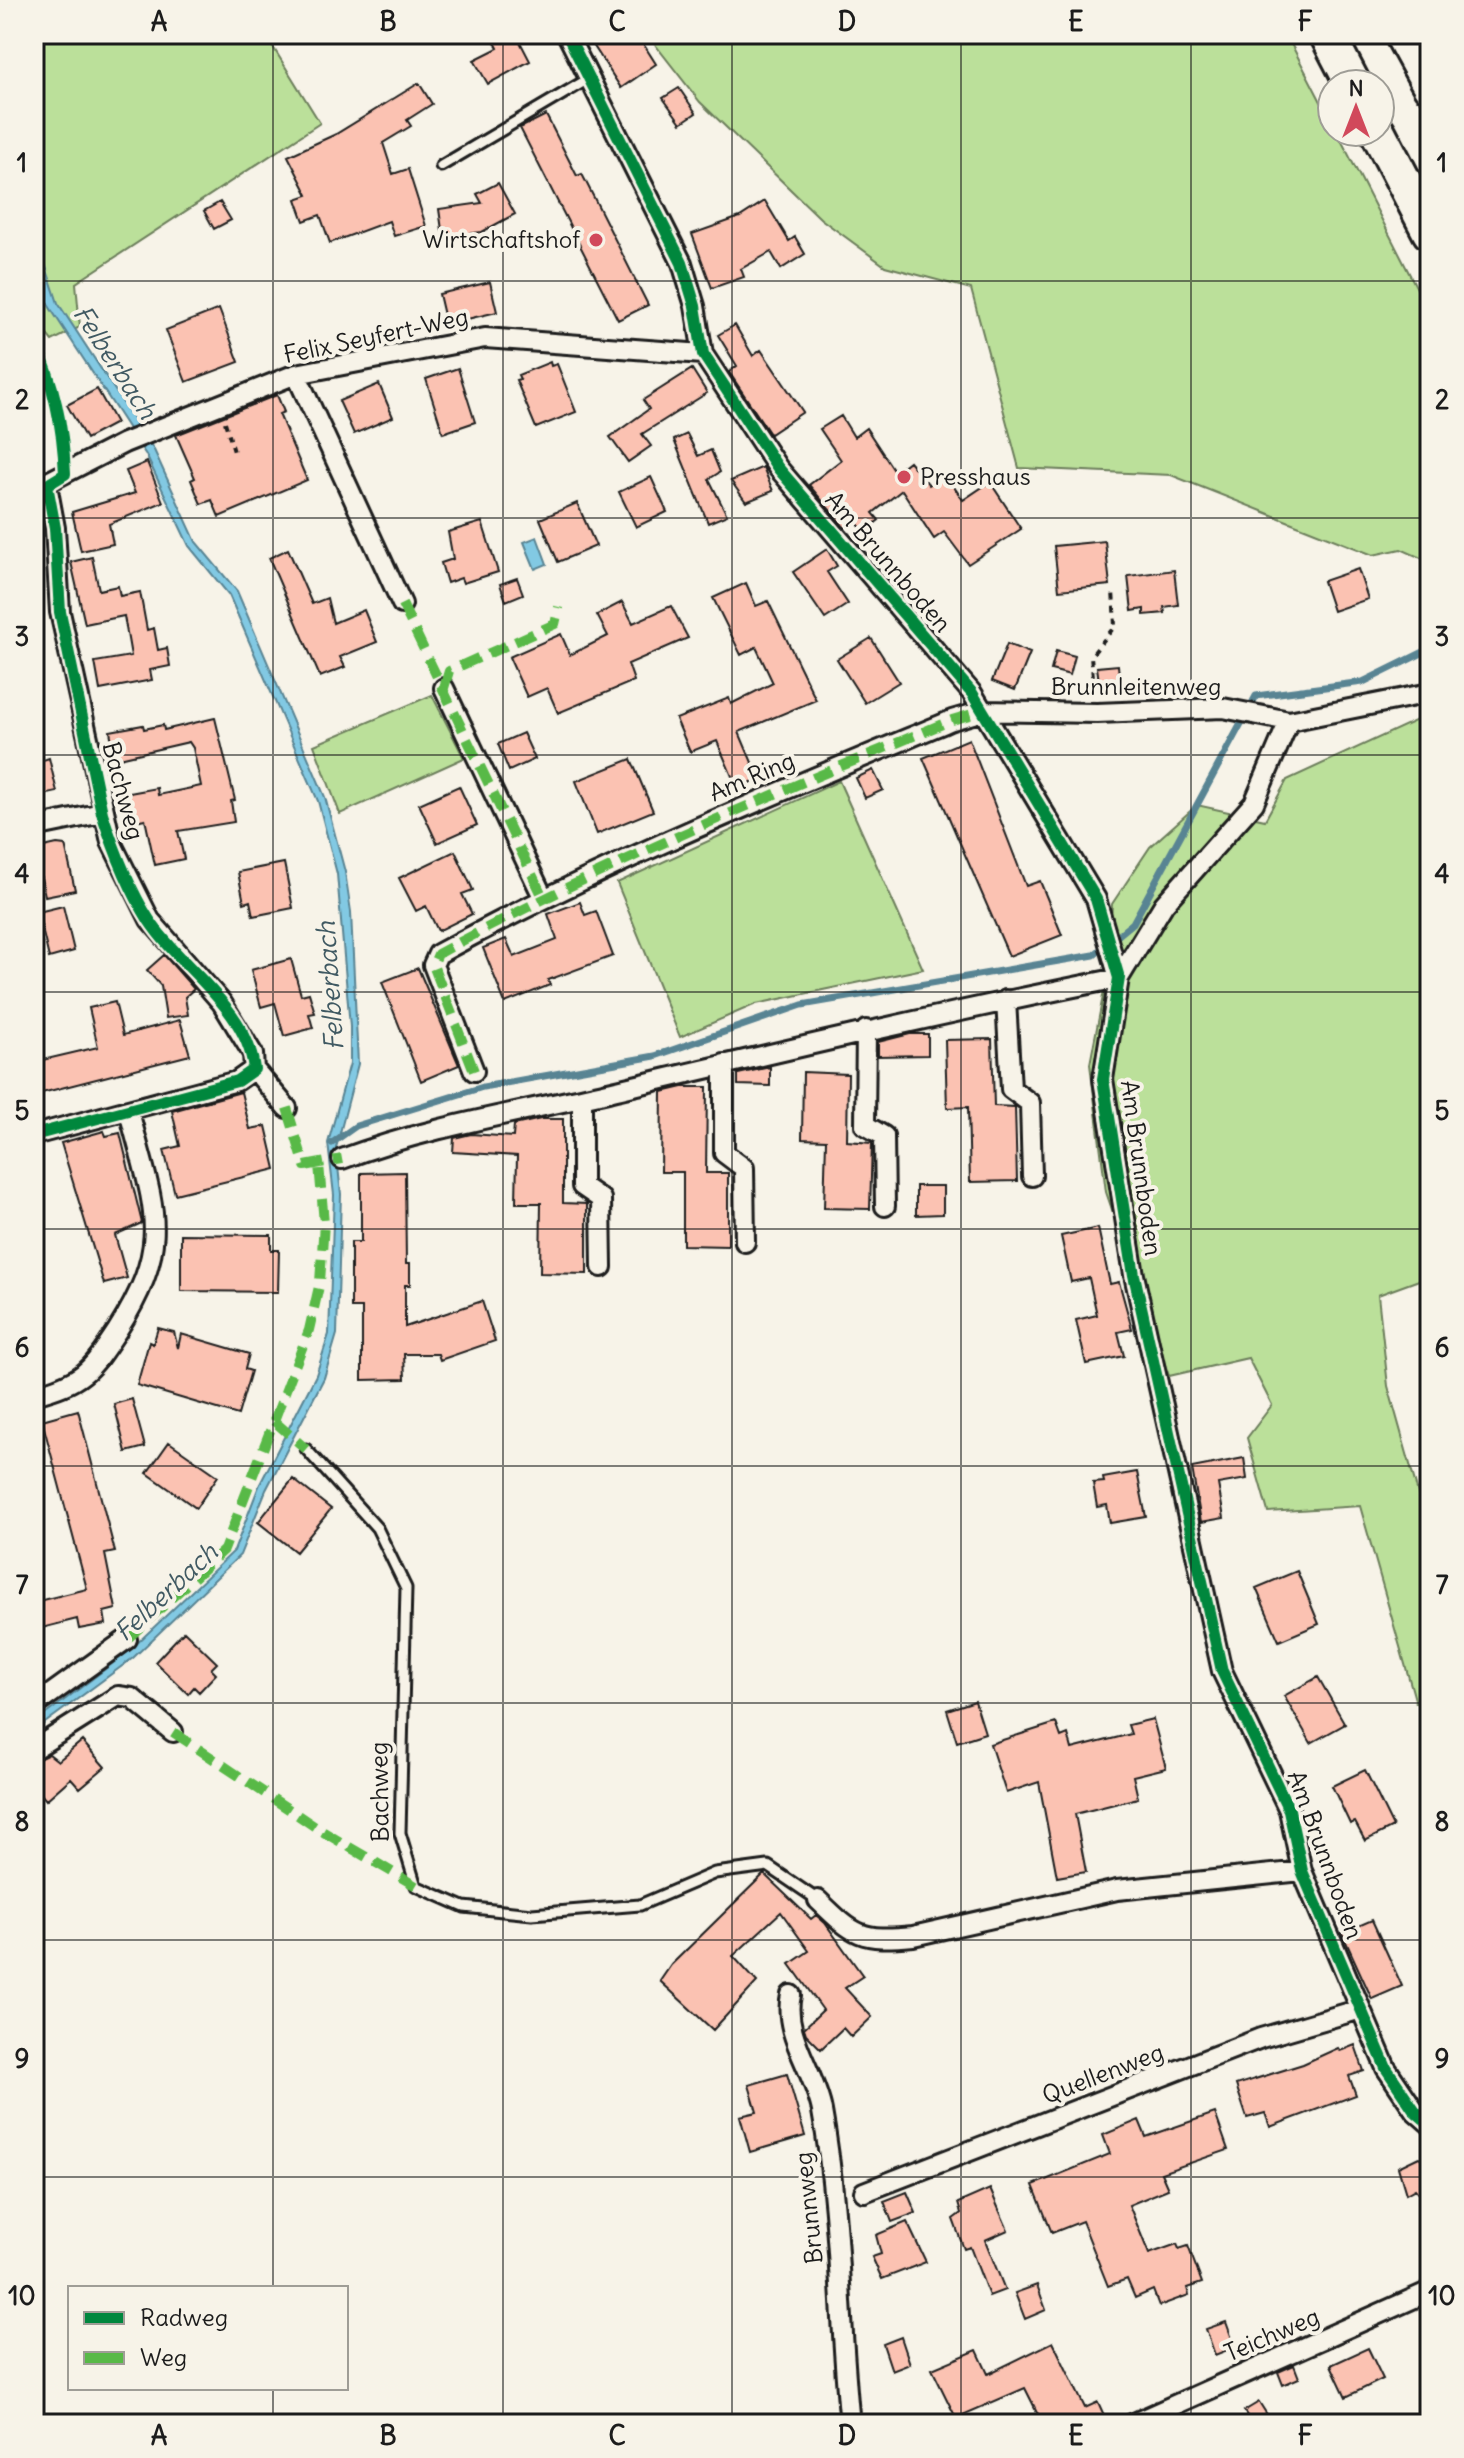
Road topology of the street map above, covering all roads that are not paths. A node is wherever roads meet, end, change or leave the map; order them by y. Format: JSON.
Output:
{"nodes":[{"id":1,"x":567,"y":34,"type":"edge"},
{"id":2,"x":1327,"y":34,"type":"edge"},
{"id":3,"x":1402,"y":34,"type":"edge"},
{"id":4,"x":1345,"y":68,"type":"edge"},
{"id":5,"x":590,"y":78,"type":"junction"},
{"id":6,"x":1430,"y":85,"type":"edge"},
{"id":7,"x":1386,"y":148,"type":"edge"},
{"id":8,"x":441,"y":166,"type":"dead end"},
{"id":9,"x":1430,"y":232,"type":"edge"},
{"id":10,"x":703,"y":354,"type":"junction"},
{"id":11,"x":296,"y":374,"type":"junction"},
{"id":12,"x":40,"y":487,"type":"edge"},
{"id":13,"x":402,"y":604,"type":"dead end"},
{"id":14,"x":444,"y":688,"type":"dead end"},
{"id":15,"x":1430,"y":693,"type":"edge"},
{"id":16,"x":983,"y":711,"type":"junction"},
{"id":17,"x":1289,"y":721,"type":"junction"},
{"id":18,"x":102,"y":813,"type":"junction"},
{"id":19,"x":34,"y":827,"type":"edge"},
{"id":20,"x":543,"y":897,"type":"junction"},
{"id":21,"x":1119,"y":978,"type":"junction"},
{"id":22,"x":1006,"y":1000,"type":"junction"},
{"id":23,"x":866,"y":1030,"type":"junction"},
{"id":24,"x":724,"y":1064,"type":"junction"},
{"id":25,"x":254,"y":1069,"type":"junction"},
{"id":26,"x":474,"y":1071,"type":"dead end"},
{"id":27,"x":582,"y":1098,"type":"junction"},
{"id":28,"x":287,"y":1108,"type":"dead end"},
{"id":29,"x":129,"y":1111,"type":"junction"},
{"id":30,"x":34,"y":1135,"type":"edge"},
{"id":31,"x":342,"y":1159,"type":"dead end"},
{"id":32,"x":1032,"y":1176,"type":"dead end"},
{"id":33,"x":885,"y":1206,"type":"dead end"},
{"id":34,"x":745,"y":1242,"type":"dead end"},
{"id":35,"x":602,"y":1267,"type":"dead end"},
{"id":36,"x":34,"y":1395,"type":"edge"},
{"id":37,"x":306,"y":1449,"type":"dead end"},
{"id":38,"x":127,"y":1639,"type":"dead end"},
{"id":39,"x":34,"y":1706,"type":"edge"},
{"id":40,"x":173,"y":1732,"type":"dead end"},
{"id":41,"x":34,"y":1749,"type":"edge"},
{"id":42,"x":1302,"y":1871,"type":"junction"},
{"id":43,"x":818,"y":1900,"type":"joint"},
{"id":44,"x":791,"y":1995,"type":"dead end"},
{"id":45,"x":1361,"y":2009,"type":"junction"},
{"id":46,"x":1430,"y":2124,"type":"edge"},
{"id":47,"x":864,"y":2192,"type":"dead end"},
{"id":48,"x":1430,"y":2291,"type":"edge"},
{"id":49,"x":850,"y":2424,"type":"edge"},
{"id":50,"x":1132,"y":2424,"type":"edge"}],
"edges":[{"from":1,"to":5,"type":"street","name":"Am Brunnboden"},
{"from":2,"to":4,"type":"highway"},
{"from":3,"to":6,"type":"highway"},
{"from":5,"to":8,"type":"lane"},
{"from":5,"to":10,"type":"street","name":"Am Brunnboden"},
{"from":7,"to":9,"type":"highway"},
{"from":10,"to":11,"type":"street","name":"Felix Seyfert-Weg"},
{"from":10,"to":16,"type":"street","name":"Am Brunnboden"},
{"from":11,"to":12,"type":"street","name":"Felix Seyfert-Weg"},
{"from":11,"to":13,"type":"street"},
{"from":12,"to":18,"type":"street","name":"Bachweg"},
{"from":14,"to":20,"type":"street"},
{"from":15,"to":17,"type":"street","name":"Brunnleitenweg"},
{"from":16,"to":17,"type":"street","name":"Brunnleitenweg"},
{"from":16,"to":20,"type":"street","name":"Am Ring"},
{"from":16,"to":21,"type":"street","name":"Am Brunnboden"},
{"from":17,"to":21,"type":"street"},
{"from":18,"to":19,"type":"street"},
{"from":18,"to":25,"type":"street","name":"Bachweg"},
{"from":20,"to":26,"type":"street","name":"Am Ring"},
{"from":21,"to":22,"type":"street"},
{"from":21,"to":42,"type":"street","name":"Am Brunnboden"},
{"from":22,"to":23,"type":"street"},
{"from":22,"to":32,"type":"street"},
{"from":23,"to":24,"type":"street"},
{"from":23,"to":33,"type":"street"},
{"from":24,"to":27,"type":"street"},
{"from":24,"to":34,"type":"street"},
{"from":25,"to":28,"type":"street","name":"Bachweg"},
{"from":25,"to":29,"type":"street"},
{"from":27,"to":31,"type":"street"},
{"from":27,"to":35,"type":"street"},
{"from":29,"to":30,"type":"street"},
{"from":29,"to":36,"type":"street"},
{"from":37,"to":43,"type":"lane","name":"Bachweg"},
{"from":38,"to":39,"type":"street"},
{"from":40,"to":41,"type":"street"},
{"from":42,"to":43,"type":"street","name":"Am Brunnboden"},
{"from":42,"to":45,"type":"street","name":"Am Brunnboden"},
{"from":44,"to":49,"type":"street","name":"Brunnweg"},
{"from":45,"to":46,"type":"street","name":"Am Brunnboden"},
{"from":45,"to":47,"type":"street","name":"Quellenweg"},
{"from":48,"to":50,"type":"street","name":"Teichweg"}]}
